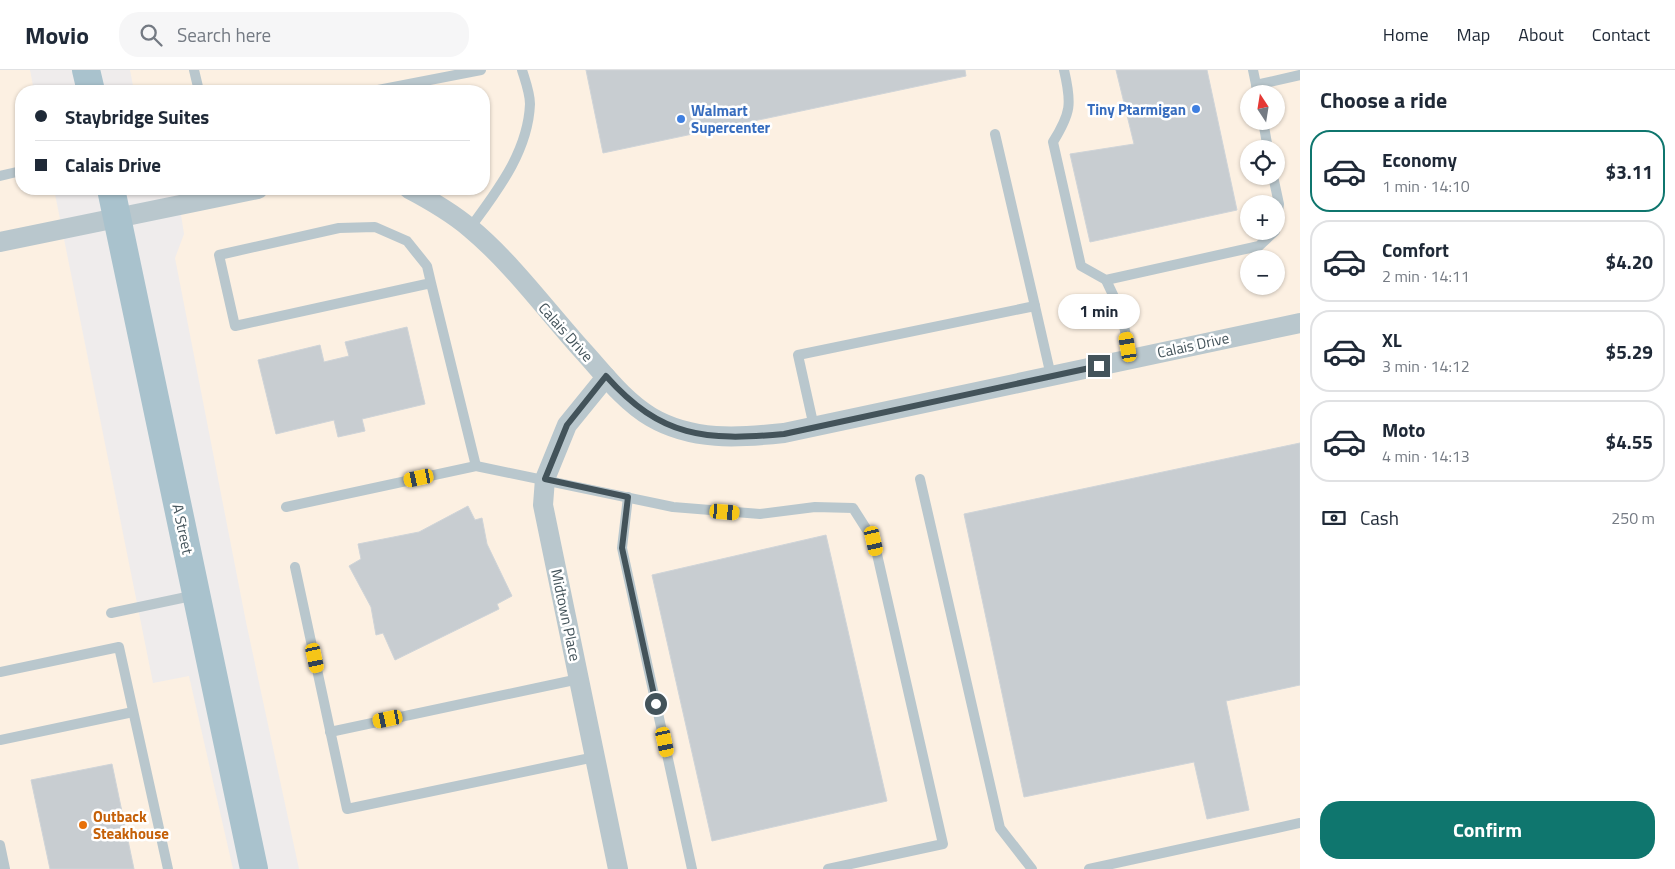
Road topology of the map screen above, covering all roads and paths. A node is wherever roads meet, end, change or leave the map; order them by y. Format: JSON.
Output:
{"nodes":[{"id":1,"x":86,"y":70,"type":"edge"},
{"id":2,"x":194,"y":70,"type":"edge"},
{"id":3,"x":481,"y":70,"type":"edge"},
{"id":4,"x":522,"y":70,"type":"edge"},
{"id":5,"x":1064,"y":70,"type":"edge"},
{"id":6,"x":1252,"y":70,"type":"edge"},
{"id":7,"x":1300,"y":75,"type":"edge"},
{"id":8,"x":90,"y":85,"type":"edge"},
{"id":9,"x":198,"y":85,"type":"edge"},
{"id":10,"x":404,"y":85,"type":"edge"},
{"id":11,"x":1256,"y":85,"type":"edge"},
{"id":12,"x":1269,"y":85,"type":"edge"},
{"id":13,"x":995,"y":134,"type":"dead end"},
{"id":14,"x":15,"y":172,"type":"edge"},
{"id":15,"x":0,"y":176,"type":"edge"},
{"id":16,"x":112,"y":195,"type":"edge"},
{"id":17,"x":231,"y":195,"type":"edge"},
{"id":18,"x":418,"y":195,"type":"edge"},
{"id":19,"x":117,"y":216,"type":"junction"},
{"id":20,"x":470,"y":228,"type":"junction"},
{"id":21,"x":1265,"y":240,"type":"edge"},
{"id":22,"x":0,"y":242,"type":"edge"},
{"id":23,"x":1106,"y":280,"type":"junction"},
{"id":24,"x":431,"y":283,"type":"junction"},
{"id":25,"x":1035,"y":306,"type":"junction"},
{"id":26,"x":1300,"y":323,"type":"edge"},
{"id":27,"x":1130,"y":359,"type":"junction"},
{"id":28,"x":606,"y":376,"type":"junction"},
{"id":29,"x":1052,"y":376,"type":"junction"},
{"id":30,"x":814,"y":427,"type":"junction"},
{"id":31,"x":476,"y":466,"type":"junction"},
{"id":32,"x":545,"y":479,"type":"junction"},
{"id":33,"x":920,"y":479,"type":"dead end"},
{"id":34,"x":628,"y":497,"type":"junction"},
{"id":35,"x":286,"y":507,"type":"dead end"},
{"id":36,"x":295,"y":567,"type":"dead end"},
{"id":37,"x":197,"y":595,"type":"junction"},
{"id":38,"x":112,"y":613,"type":"dead end"},
{"id":39,"x":0,"y":672,"type":"edge"},
{"id":40,"x":579,"y":679,"type":"junction"},
{"id":41,"x":133,"y":712,"type":"junction"},
{"id":42,"x":330,"y":732,"type":"junction"},
{"id":43,"x":0,"y":740,"type":"edge"},
{"id":44,"x":595,"y":757,"type":"junction"},
{"id":45,"x":1300,"y":823,"type":"edge"},
{"id":46,"x":0,"y":845,"type":"edge"},
{"id":47,"x":5,"y":869,"type":"edge"},
{"id":48,"x":168,"y":869,"type":"edge"},
{"id":49,"x":254,"y":869,"type":"edge"},
{"id":50,"x":618,"y":869,"type":"edge"},
{"id":51,"x":692,"y":869,"type":"edge"},
{"id":52,"x":828,"y":869,"type":"edge"},
{"id":53,"x":1032,"y":869,"type":"edge"},
{"id":54,"x":1089,"y":869,"type":"edge"}],
"edges":[{"from":1,"to":8,"type":"main road"},
{"from":2,"to":9,"type":"lane"},
{"from":3,"to":10,"type":"lane"},
{"from":4,"to":20,"type":"lane"},
{"from":5,"to":23,"type":"lane"},
{"from":6,"to":11,"type":"lane"},
{"from":7,"to":12,"type":"lane"},
{"from":13,"to":25,"type":"lane"},
{"from":14,"to":15,"type":"lane"},
{"from":16,"to":19,"type":"main road","name":"A Street"},
{"from":17,"to":19,"type":"street"},
{"from":18,"to":20,"type":"street","name":"Calais Drive"},
{"from":19,"to":22,"type":"street"},
{"from":19,"to":37,"type":"main road","name":"A Street"},
{"from":20,"to":28,"type":"street","name":"Calais Drive"},
{"from":21,"to":23,"type":"lane"},
{"from":23,"to":27,"type":"lane"},
{"from":24,"to":24,"type":"lane"},
{"from":24,"to":31,"type":"lane"},
{"from":25,"to":29,"type":"lane"},
{"from":25,"to":30,"type":"lane"},
{"from":26,"to":27,"type":"street","name":"Calais Drive"},
{"from":27,"to":29,"type":"street","name":"Calais Drive"},
{"from":28,"to":30,"type":"street","name":"Calais Drive"},
{"from":28,"to":32,"type":"street","name":"Midtown Place"},
{"from":29,"to":30,"type":"street","name":"Calais Drive"},
{"from":31,"to":32,"type":"lane"},
{"from":31,"to":35,"type":"lane"},
{"from":32,"to":34,"type":"lane"},
{"from":32,"to":40,"type":"street","name":"Midtown Place"},
{"from":33,"to":53,"type":"lane"},
{"from":34,"to":51,"type":"lane"},
{"from":34,"to":52,"type":"lane"},
{"from":36,"to":42,"type":"lane"},
{"from":37,"to":38,"type":"lane"},
{"from":37,"to":49,"type":"main road","name":"A Street"},
{"from":39,"to":41,"type":"lane"},
{"from":40,"to":42,"type":"lane"},
{"from":40,"to":44,"type":"street","name":"Midtown Place"},
{"from":41,"to":43,"type":"lane"},
{"from":41,"to":48,"type":"lane"},
{"from":42,"to":44,"type":"lane"},
{"from":44,"to":50,"type":"street","name":"Midtown Place"},
{"from":45,"to":54,"type":"lane"},
{"from":46,"to":47,"type":"lane"}]}
